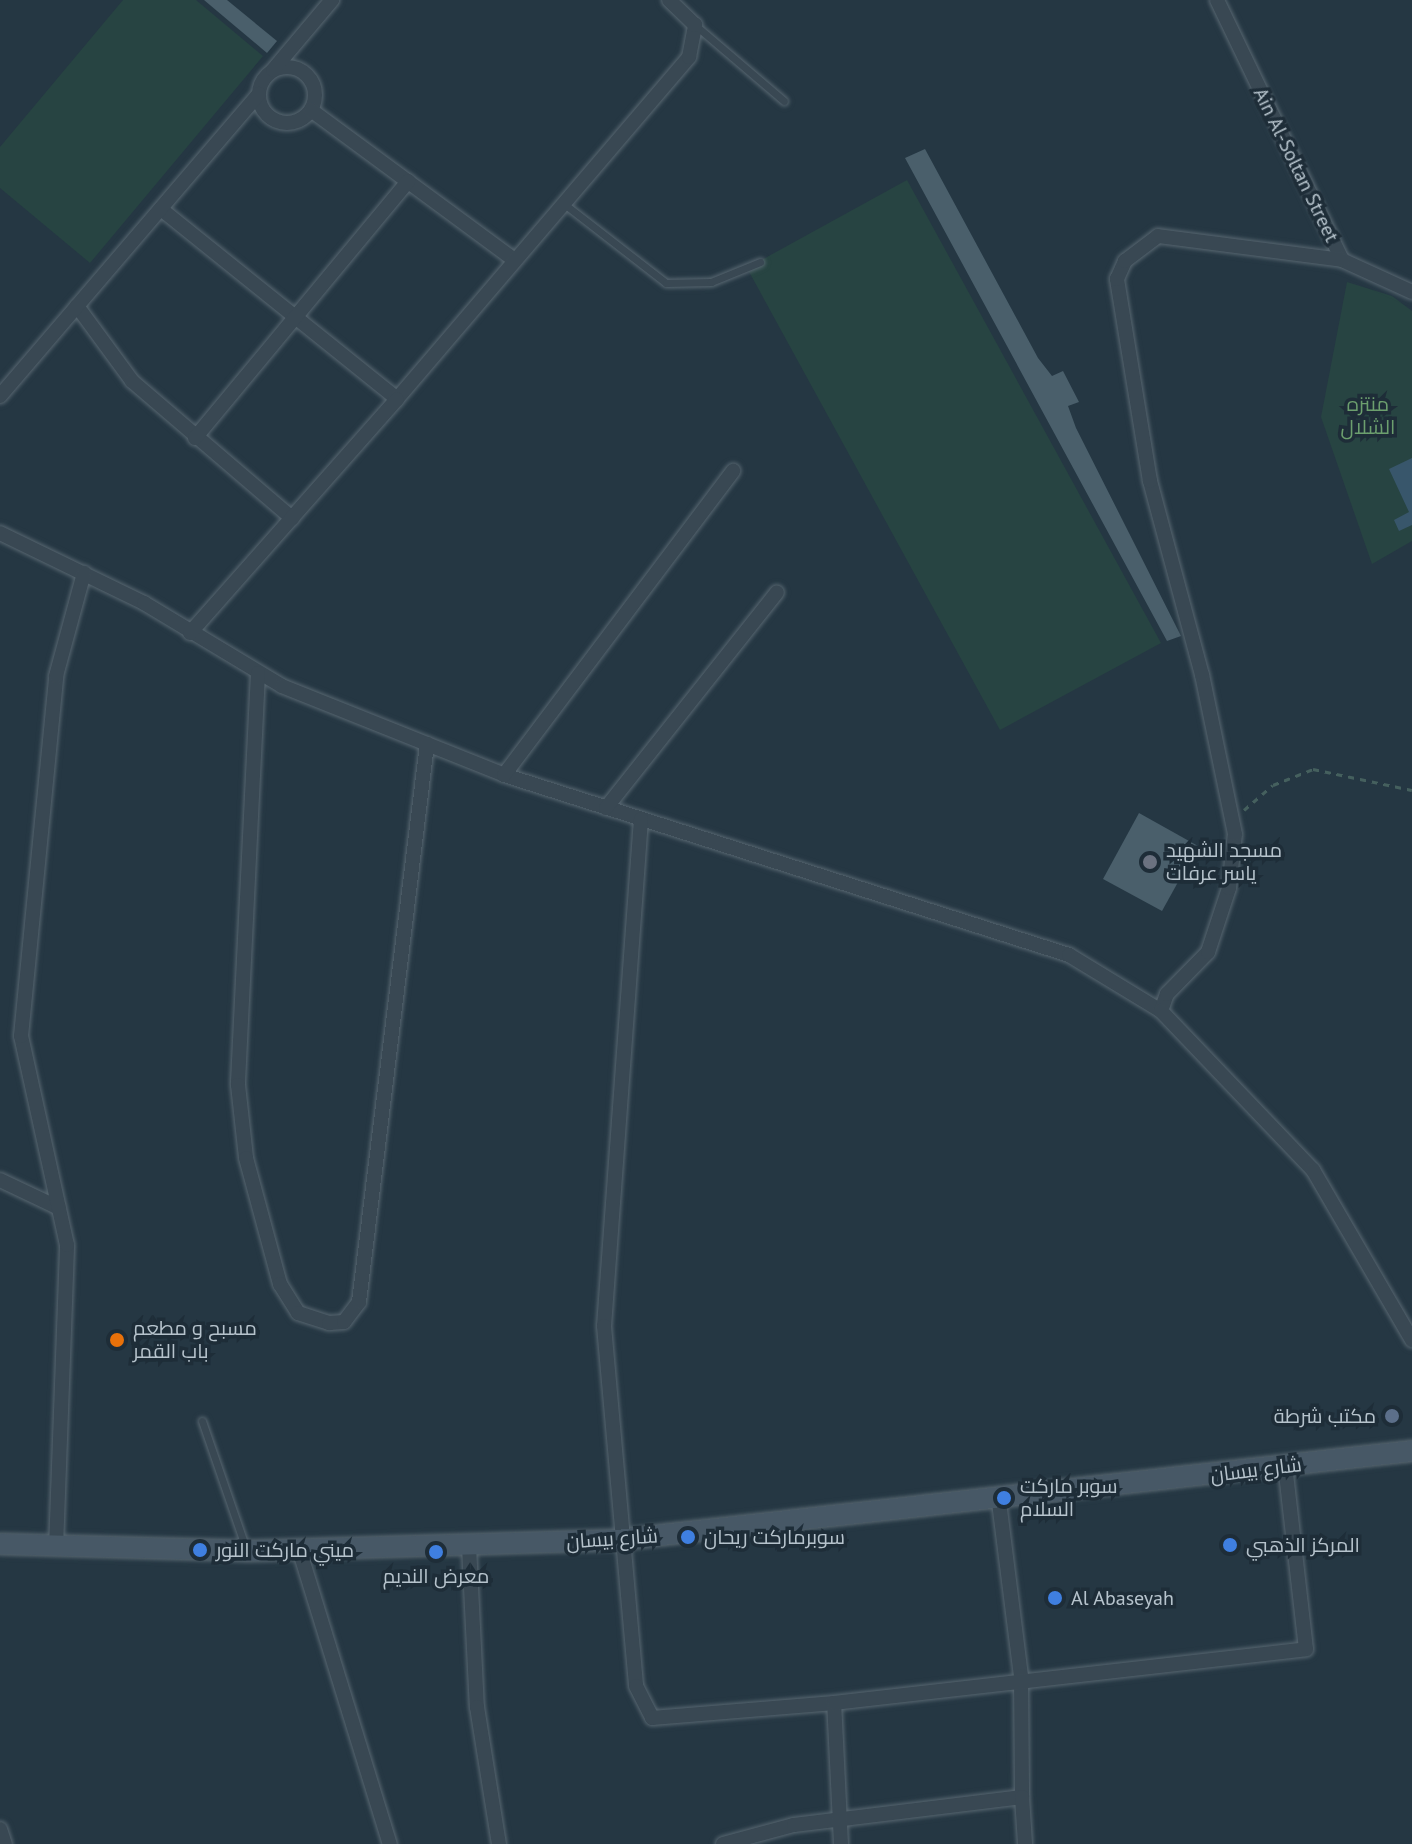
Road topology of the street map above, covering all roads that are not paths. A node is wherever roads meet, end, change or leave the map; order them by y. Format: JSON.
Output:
{"nodes":[{"id":1,"x":332,"y":0,"type":"edge"},
{"id":2,"x":669,"y":0,"type":"edge"},
{"id":3,"x":1217,"y":0,"type":"edge"},
{"id":4,"x":695,"y":25,"type":"junction"},
{"id":5,"x":273,"y":71,"type":"junction"},
{"id":6,"x":259,"y":94,"type":"junction"},
{"id":7,"x":784,"y":101,"type":"dead end"},
{"id":8,"x":311,"y":110,"type":"junction"},
{"id":9,"x":408,"y":181,"type":"junction"},
{"id":10,"x":562,"y":201,"type":"junction"},
{"id":11,"x":161,"y":209,"type":"junction"},
{"id":12,"x":512,"y":258,"type":"junction"},
{"id":13,"x":1342,"y":260,"type":"junction"},
{"id":14,"x":760,"y":262,"type":"dead end"},
{"id":15,"x":1412,"y":292,"type":"edge"},
{"id":16,"x":77,"y":306,"type":"junction"},
{"id":17,"x":295,"y":317,"type":"junction"},
{"id":18,"x":0,"y":396,"type":"edge"},
{"id":19,"x":397,"y":399,"type":"junction"},
{"id":20,"x":195,"y":438,"type":"junction"},
{"id":21,"x":733,"y":471,"type":"dead end"},
{"id":22,"x":292,"y":518,"type":"junction"},
{"id":23,"x":0,"y":533,"type":"edge"},
{"id":24,"x":84,"y":573,"type":"junction"},
{"id":25,"x":777,"y":592,"type":"dead end"},
{"id":26,"x":190,"y":633,"type":"junction"},
{"id":27,"x":258,"y":673,"type":"junction"},
{"id":28,"x":427,"y":744,"type":"junction"},
{"id":29,"x":504,"y":775,"type":"junction"},
{"id":30,"x":606,"y":808,"type":"junction"},
{"id":31,"x":641,"y":819,"type":"junction"},
{"id":32,"x":1161,"y":1011,"type":"junction"},
{"id":33,"x":0,"y":1180,"type":"edge"},
{"id":34,"x":59,"y":1208,"type":"junction"},
{"id":35,"x":1412,"y":1340,"type":"edge"},
{"id":36,"x":202,"y":1421,"type":"dead end"},
{"id":37,"x":1412,"y":1451,"type":"edge"},
{"id":38,"x":1285,"y":1466,"type":"junction"},
{"id":39,"x":999,"y":1502,"type":"junction"},
{"id":40,"x":617,"y":1540,"type":"junction"},
{"id":41,"x":0,"y":1544,"type":"edge"},
{"id":42,"x":469,"y":1546,"type":"junction"},
{"id":43,"x":56,"y":1548,"type":"junction"},
{"id":44,"x":299,"y":1549,"type":"junction"},
{"id":45,"x":246,"y":1551,"type":"junction"},
{"id":46,"x":1021,"y":1676,"type":"junction"},
{"id":47,"x":834,"y":1703,"type":"junction"},
{"id":48,"x":1022,"y":1797,"type":"junction"},
{"id":49,"x":840,"y":1820,"type":"junction"},
{"id":50,"x":0,"y":1829,"type":"edge"},
{"id":51,"x":5,"y":1844,"type":"edge"},
{"id":52,"x":390,"y":1844,"type":"edge"},
{"id":53,"x":499,"y":1844,"type":"edge"},
{"id":54,"x":723,"y":1844,"type":"edge"},
{"id":55,"x":841,"y":1844,"type":"edge"},
{"id":56,"x":1025,"y":1844,"type":"edge"}],
"edges":[{"from":1,"to":5,"type":"street"},
{"from":2,"to":4,"type":"street"},
{"from":3,"to":13,"type":"street","name":"Ain Al-Soltan Street"},
{"from":4,"to":7,"type":"lane"},
{"from":4,"to":10,"type":"street"},
{"from":5,"to":6,"type":"street"},
{"from":5,"to":8,"type":"street"},
{"from":6,"to":8,"type":"street"},
{"from":6,"to":11,"type":"street"},
{"from":8,"to":9,"type":"street"},
{"from":9,"to":12,"type":"street"},
{"from":9,"to":17,"type":"street"},
{"from":10,"to":12,"type":"street"},
{"from":10,"to":14,"type":"lane"},
{"from":11,"to":16,"type":"street"},
{"from":11,"to":17,"type":"street"},
{"from":12,"to":19,"type":"street"},
{"from":13,"to":15,"type":"street","name":"Ain Al-Soltan Street"},
{"from":13,"to":32,"type":"street"},
{"from":16,"to":18,"type":"street"},
{"from":16,"to":20,"type":"street"},
{"from":17,"to":19,"type":"street"},
{"from":17,"to":20,"type":"street"},
{"from":19,"to":22,"type":"street"},
{"from":20,"to":22,"type":"street"},
{"from":21,"to":29,"type":"street"},
{"from":22,"to":26,"type":"street"},
{"from":23,"to":24,"type":"street"},
{"from":24,"to":26,"type":"street"},
{"from":24,"to":34,"type":"street"},
{"from":25,"to":30,"type":"street"},
{"from":26,"to":27,"type":"street"},
{"from":27,"to":28,"type":"street"},
{"from":27,"to":28,"type":"street"},
{"from":28,"to":29,"type":"street"},
{"from":29,"to":30,"type":"street"},
{"from":30,"to":31,"type":"street"},
{"from":31,"to":32,"type":"street"},
{"from":31,"to":40,"type":"street"},
{"from":32,"to":35,"type":"street"},
{"from":33,"to":34,"type":"street"},
{"from":34,"to":43,"type":"street"},
{"from":36,"to":45,"type":"lane"},
{"from":37,"to":38,"type":"street","name":"شارع بيسان"},
{"from":38,"to":39,"type":"street","name":"شارع بيسان"},
{"from":38,"to":46,"type":"street"},
{"from":39,"to":40,"type":"street","name":"شارع بيسان"},
{"from":39,"to":46,"type":"street"},
{"from":40,"to":42,"type":"street","name":"شارع بيسان"},
{"from":40,"to":47,"type":"street"},
{"from":41,"to":43,"type":"street","name":"شارع بيسان"},
{"from":42,"to":44,"type":"street","name":"شارع بيسان"},
{"from":42,"to":53,"type":"street"},
{"from":43,"to":45,"type":"street","name":"شارع بيسان"},
{"from":44,"to":45,"type":"street","name":"شارع بيسان"},
{"from":44,"to":52,"type":"street"},
{"from":46,"to":47,"type":"street"},
{"from":46,"to":48,"type":"street"},
{"from":47,"to":49,"type":"street"},
{"from":48,"to":49,"type":"street"},
{"from":48,"to":56,"type":"street"},
{"from":49,"to":54,"type":"street"},
{"from":49,"to":55,"type":"street"},
{"from":50,"to":51,"type":"street"}]}
